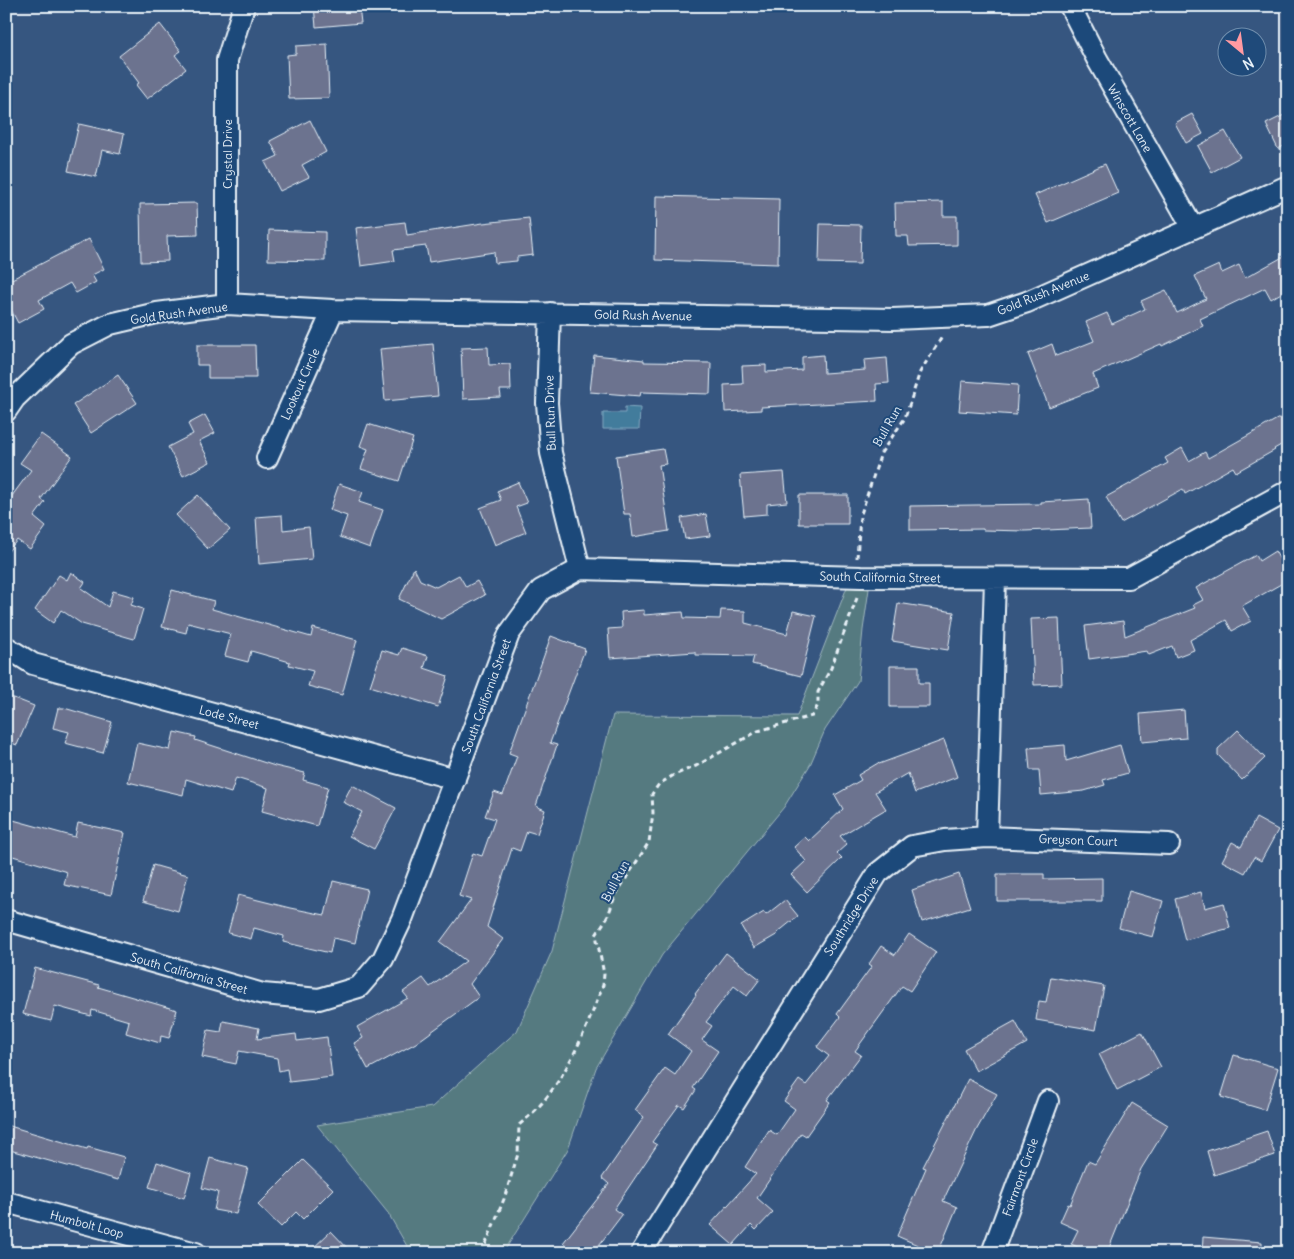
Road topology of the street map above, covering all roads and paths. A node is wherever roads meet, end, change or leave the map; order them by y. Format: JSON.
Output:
{"nodes":[{"id":1,"x":244,"y":6,"type":"edge"},
{"id":2,"x":1070,"y":6,"type":"edge"},
{"id":3,"x":1288,"y":186,"type":"edge"},
{"id":4,"x":1193,"y":228,"type":"junction"},
{"id":5,"x":228,"y":304,"type":"junction"},
{"id":6,"x":333,"y":310,"type":"junction"},
{"id":7,"x":550,"y":313,"type":"junction"},
{"id":8,"x":942,"y":337,"type":"dead end"},
{"id":9,"x":6,"y":411,"type":"edge"},
{"id":10,"x":267,"y":458,"type":"dead end"},
{"id":11,"x":1288,"y":492,"type":"edge"},
{"id":12,"x":857,"y":559,"type":"dead end"},
{"id":13,"x":580,"y":569,"type":"junction"},
{"id":14,"x":995,"y":579,"type":"junction"},
{"id":15,"x":857,"y":598,"type":"dead end"},
{"id":16,"x":6,"y":647,"type":"edge"},
{"id":17,"x":455,"y":779,"type":"junction"},
{"id":18,"x":986,"y":837,"type":"junction"},
{"id":19,"x":1169,"y":844,"type":"dead end"},
{"id":20,"x":6,"y":920,"type":"edge"},
{"id":21,"x":1048,"y":1101,"type":"dead end"},
{"id":22,"x":6,"y":1202,"type":"edge"},
{"id":23,"x":196,"y":1253,"type":"edge"},
{"id":24,"x":482,"y":1253,"type":"edge"},
{"id":25,"x":641,"y":1253,"type":"edge"},
{"id":26,"x":992,"y":1253,"type":"edge"}],
"edges":[{"from":1,"to":5,"type":"street","name":"Crystal Drive"},
{"from":2,"to":4,"type":"street","name":"Winscott Lane"},
{"from":3,"to":4,"type":"street","name":"Gold Rush Avenue"},
{"from":4,"to":7,"type":"street","name":"Gold Rush Avenue"},
{"from":5,"to":6,"type":"street","name":"Gold Rush Avenue"},
{"from":5,"to":9,"type":"street","name":"Gold Rush Avenue"},
{"from":6,"to":7,"type":"street","name":"Gold Rush Avenue"},
{"from":6,"to":10,"type":"street","name":"Lookout Circle"},
{"from":7,"to":13,"type":"street","name":"Bull Run Drive"},
{"from":8,"to":12,"type":"path","name":"Bull Run"},
{"from":11,"to":14,"type":"street","name":"South California Street"},
{"from":13,"to":14,"type":"street","name":"South California Street"},
{"from":13,"to":17,"type":"street","name":"South California Street"},
{"from":14,"to":18,"type":"street"},
{"from":15,"to":24,"type":"path","name":"Bull Run"},
{"from":16,"to":17,"type":"street","name":"Lode Street"},
{"from":17,"to":20,"type":"street","name":"South California Street"},
{"from":18,"to":19,"type":"street","name":"Greyson Court"},
{"from":18,"to":25,"type":"street","name":"Southridge Drive"},
{"from":21,"to":26,"type":"street","name":"Fairmont Circle"},
{"from":22,"to":23,"type":"street","name":"Humbolt Loop"}]}
